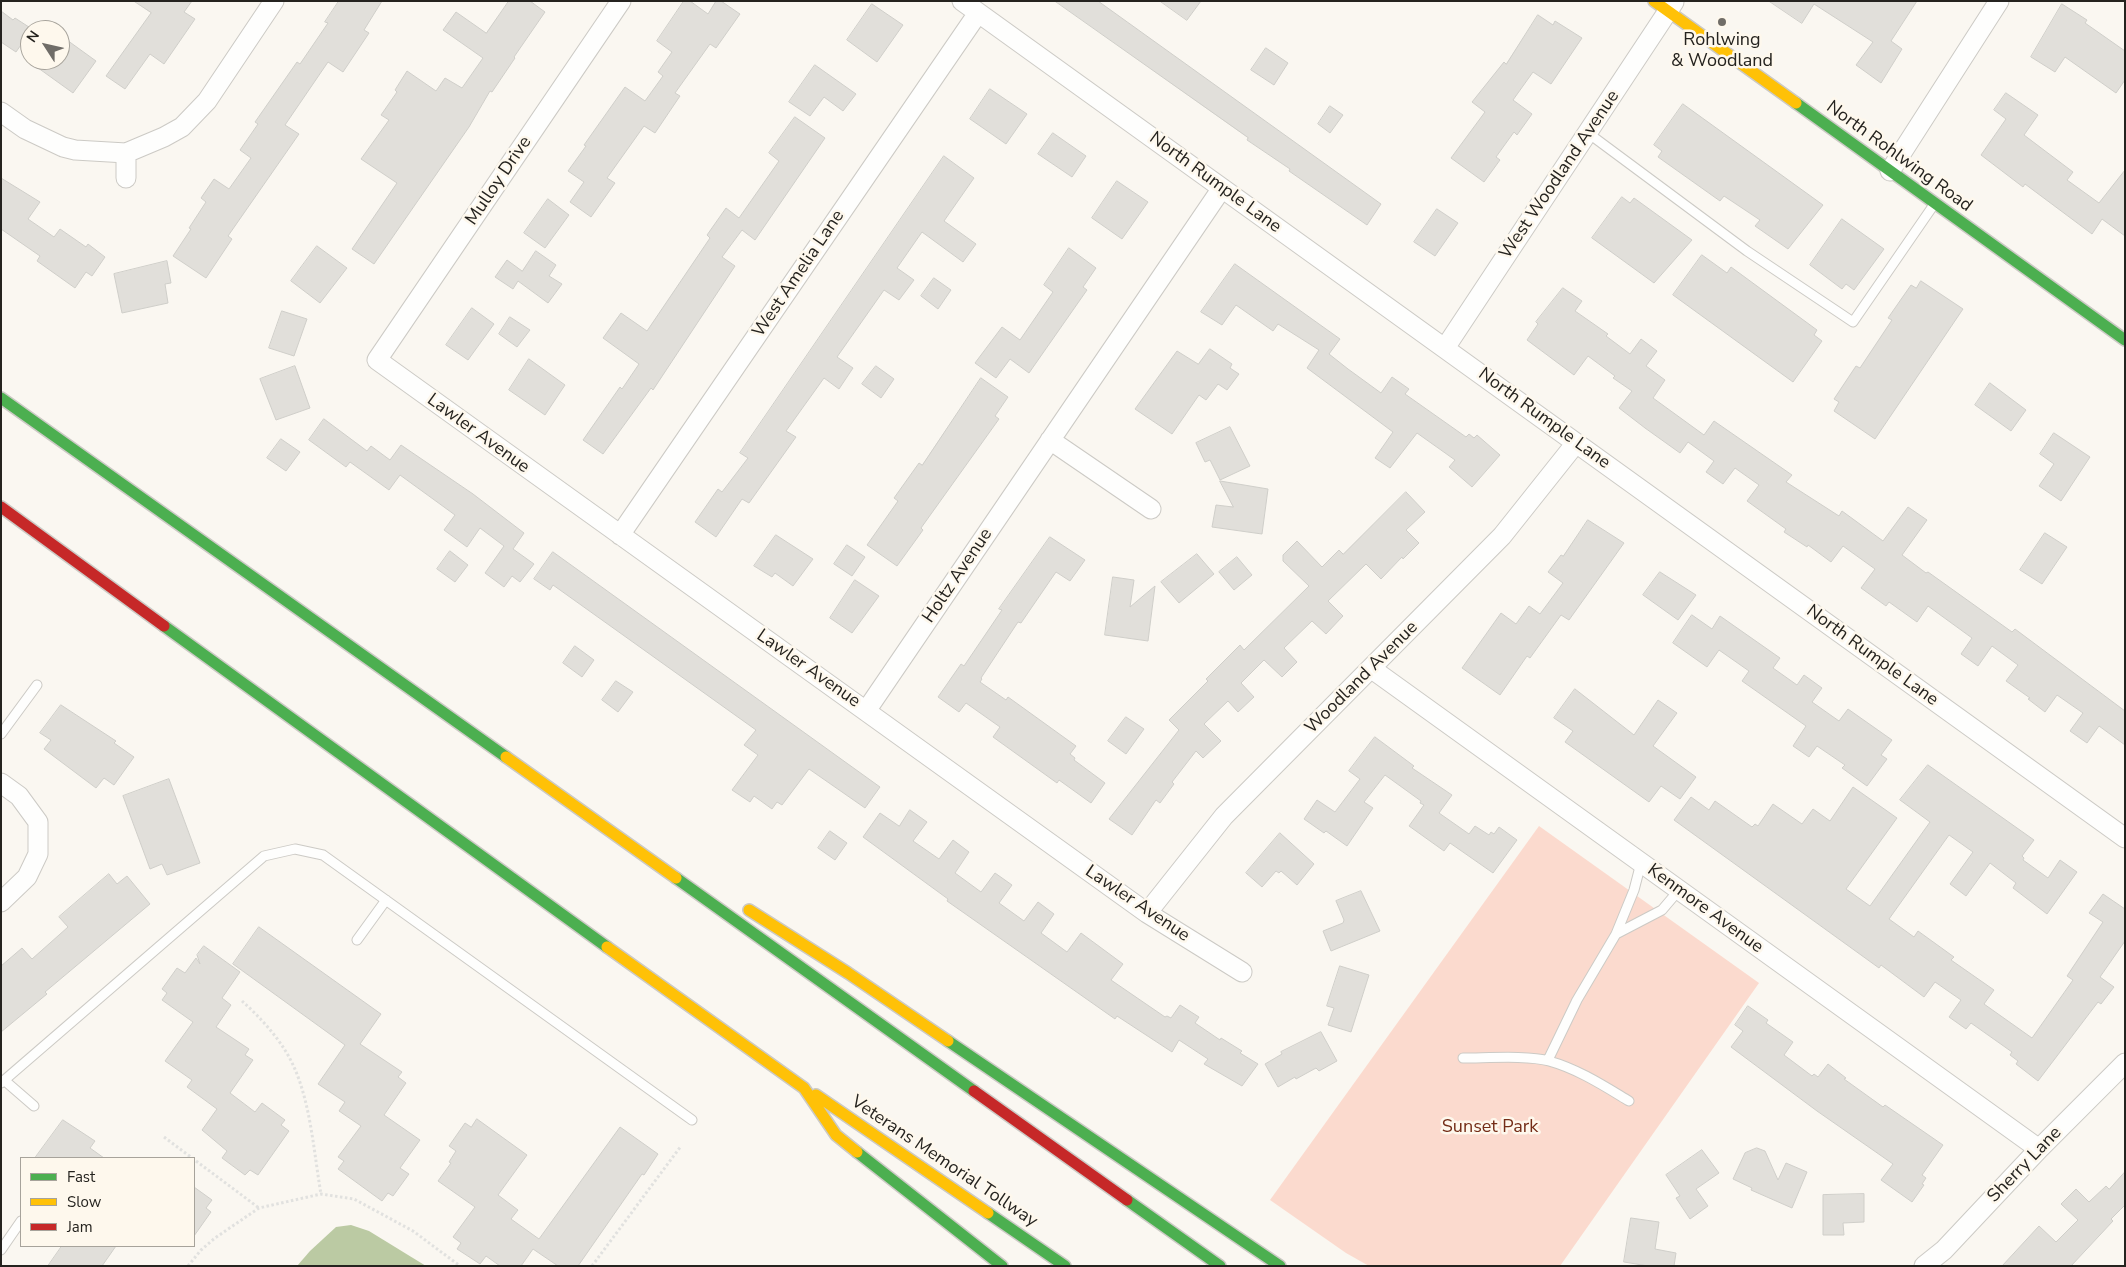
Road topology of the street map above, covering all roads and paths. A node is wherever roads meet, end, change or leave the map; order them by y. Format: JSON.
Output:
{"nodes":[{"id":1,"x":274,"y":1,"type":"edge"},
{"id":2,"x":621,"y":1,"type":"edge"},
{"id":3,"x":962,"y":1,"type":"edge"},
{"id":4,"x":1999,"y":1,"type":"edge"},
{"id":5,"x":1665,"y":5,"type":"edge"},
{"id":6,"x":978,"y":13,"type":"junction"},
{"id":7,"x":1,"y":112,"type":"edge"},
{"id":8,"x":1588,"y":133,"type":"junction"},
{"id":9,"x":126,"y":153,"type":"junction"},
{"id":10,"x":1890,"y":171,"type":"junction"},
{"id":11,"x":126,"y":178,"type":"dead end"},
{"id":12,"x":1222,"y":188,"type":"junction"},
{"id":13,"x":1935,"y":204,"type":"junction"},
{"id":14,"x":2125,"y":340,"type":"edge"},
{"id":15,"x":1445,"y":348,"type":"junction"},
{"id":16,"x":377,"y":360,"type":"joint"},
{"id":17,"x":1,"y":398,"type":"edge"},
{"id":18,"x":1050,"y":440,"type":"junction"},
{"id":19,"x":1576,"y":443,"type":"junction"},
{"id":20,"x":1,"y":508,"type":"edge"},
{"id":21,"x":1151,"y":509,"type":"dead end"},
{"id":22,"x":620,"y":535,"type":"junction"},
{"id":23,"x":1372,"y":669,"type":"junction"},
{"id":24,"x":37,"y":685,"type":"dead end"},
{"id":25,"x":428,"y":704,"type":"junction"},
{"id":26,"x":866,"y":711,"type":"junction"},
{"id":27,"x":1,"y":734,"type":"edge"},
{"id":28,"x":1,"y":783,"type":"edge"},
{"id":29,"x":625,"y":827,"type":"dead end"},
{"id":30,"x":2125,"y":838,"type":"edge"},
{"id":31,"x":1641,"y":863,"type":"junction"},
{"id":32,"x":1679,"y":890,"type":"junction"},
{"id":33,"x":386,"y":900,"type":"junction"},
{"id":34,"x":1,"y":902,"type":"edge"},
{"id":35,"x":736,"y":902,"type":"dead end"},
{"id":36,"x":1147,"y":913,"type":"junction"},
{"id":37,"x":1616,"y":934,"type":"junction"},
{"id":38,"x":357,"y":940,"type":"dead end"},
{"id":39,"x":1242,"y":972,"type":"dead end"},
{"id":40,"x":242,"y":1001,"type":"dead end"},
{"id":41,"x":1463,"y":1058,"type":"dead end"},
{"id":42,"x":1548,"y":1060,"type":"junction"},
{"id":43,"x":2125,"y":1063,"type":"edge"},
{"id":44,"x":2,"y":1081,"type":"edge"},
{"id":45,"x":804,"y":1088,"type":"junction"},
{"id":46,"x":1629,"y":1101,"type":"dead end"},
{"id":47,"x":34,"y":1106,"type":"dead end"},
{"id":48,"x":692,"y":1120,"type":"dead end"},
{"id":49,"x":164,"y":1137,"type":"dead end"},
{"id":50,"x":681,"y":1146,"type":"dead end"},
{"id":51,"x":2040,"y":1149,"type":"junction"},
{"id":52,"x":192,"y":1157,"type":"edge"},
{"id":53,"x":195,"y":1159,"type":"edge"},
{"id":54,"x":321,"y":1194,"type":"junction"},
{"id":55,"x":258,"y":1208,"type":"junction"},
{"id":56,"x":20,"y":1222,"type":"edge"},
{"id":57,"x":1,"y":1250,"type":"edge"},
{"id":58,"x":188,"y":1266,"type":"edge"},
{"id":59,"x":460,"y":1266,"type":"edge"},
{"id":60,"x":592,"y":1266,"type":"edge"},
{"id":61,"x":1002,"y":1266,"type":"edge"},
{"id":62,"x":1064,"y":1266,"type":"edge"},
{"id":63,"x":1220,"y":1266,"type":"edge"},
{"id":64,"x":1280,"y":1266,"type":"edge"},
{"id":65,"x":1924,"y":1266,"type":"edge"}],
"edges":[{"from":1,"to":9,"type":"street"},
{"from":2,"to":16,"type":"street","name":"Mulloy Drive"},
{"from":3,"to":6,"type":"street","name":"North Rumple Lane"},
{"from":4,"to":10,"type":"street"},
{"from":5,"to":8,"type":"street","name":"West Woodland Avenue"},
{"from":5,"to":10,"type":"main road","name":"North Rohlwing Road"},
{"from":6,"to":12,"type":"street","name":"North Rumple Lane"},
{"from":6,"to":22,"type":"street","name":"West Amelia Lane"},
{"from":7,"to":9,"type":"street"},
{"from":8,"to":13,"type":"lane"},
{"from":8,"to":15,"type":"street","name":"West Woodland Avenue"},
{"from":9,"to":11,"type":"street"},
{"from":10,"to":13,"type":"main road","name":"North Rohlwing Road"},
{"from":12,"to":15,"type":"street","name":"North Rumple Lane"},
{"from":12,"to":18,"type":"street","name":"Holtz Avenue"},
{"from":13,"to":14,"type":"main road","name":"North Rohlwing Road"},
{"from":15,"to":19,"type":"street","name":"North Rumple Lane"},
{"from":16,"to":22,"type":"street","name":"Lawler Avenue"},
{"from":17,"to":25,"type":"main road"},
{"from":18,"to":21,"type":"street"},
{"from":18,"to":26,"type":"street","name":"Holtz Avenue"},
{"from":19,"to":23,"type":"street","name":"Woodland Avenue"},
{"from":19,"to":30,"type":"street","name":"North Rumple Lane"},
{"from":20,"to":45,"type":"main road","name":"Veterans Memorial Tollway"},
{"from":22,"to":26,"type":"street","name":"Lawler Avenue"},
{"from":23,"to":31,"type":"street","name":"Kenmore Avenue"},
{"from":23,"to":36,"type":"street","name":"Woodland Avenue"},
{"from":24,"to":27,"type":"lane"},
{"from":25,"to":29,"type":"main road"},
{"from":25,"to":63,"type":"main road"},
{"from":26,"to":36,"type":"street","name":"Lawler Avenue"},
{"from":28,"to":34,"type":"street"},
{"from":31,"to":32,"type":"street","name":"Kenmore Avenue"},
{"from":31,"to":37,"type":"lane"},
{"from":32,"to":37,"type":"lane"},
{"from":32,"to":51,"type":"street","name":"Kenmore Avenue"},
{"from":33,"to":38,"type":"lane"},
{"from":33,"to":44,"type":"lane"},
{"from":33,"to":48,"type":"lane"},
{"from":35,"to":64,"type":"main road"},
{"from":36,"to":39,"type":"street","name":"Lawler Avenue"},
{"from":37,"to":42,"type":"lane"},
{"from":40,"to":54,"type":"path"},
{"from":41,"to":42,"type":"lane"},
{"from":42,"to":46,"type":"lane"},
{"from":43,"to":51,"type":"street","name":"Sherry Lane"},
{"from":44,"to":47,"type":"lane"},
{"from":45,"to":61,"type":"main road"},
{"from":45,"to":62,"type":"main road","name":"Veterans Memorial Tollway"},
{"from":49,"to":52,"type":"path"},
{"from":50,"to":60,"type":"path"},
{"from":51,"to":65,"type":"street","name":"Sherry Lane"},
{"from":53,"to":55,"type":"path"},
{"from":54,"to":55,"type":"path"},
{"from":54,"to":59,"type":"path"},
{"from":55,"to":58,"type":"path"},
{"from":56,"to":57,"type":"lane"}]}
